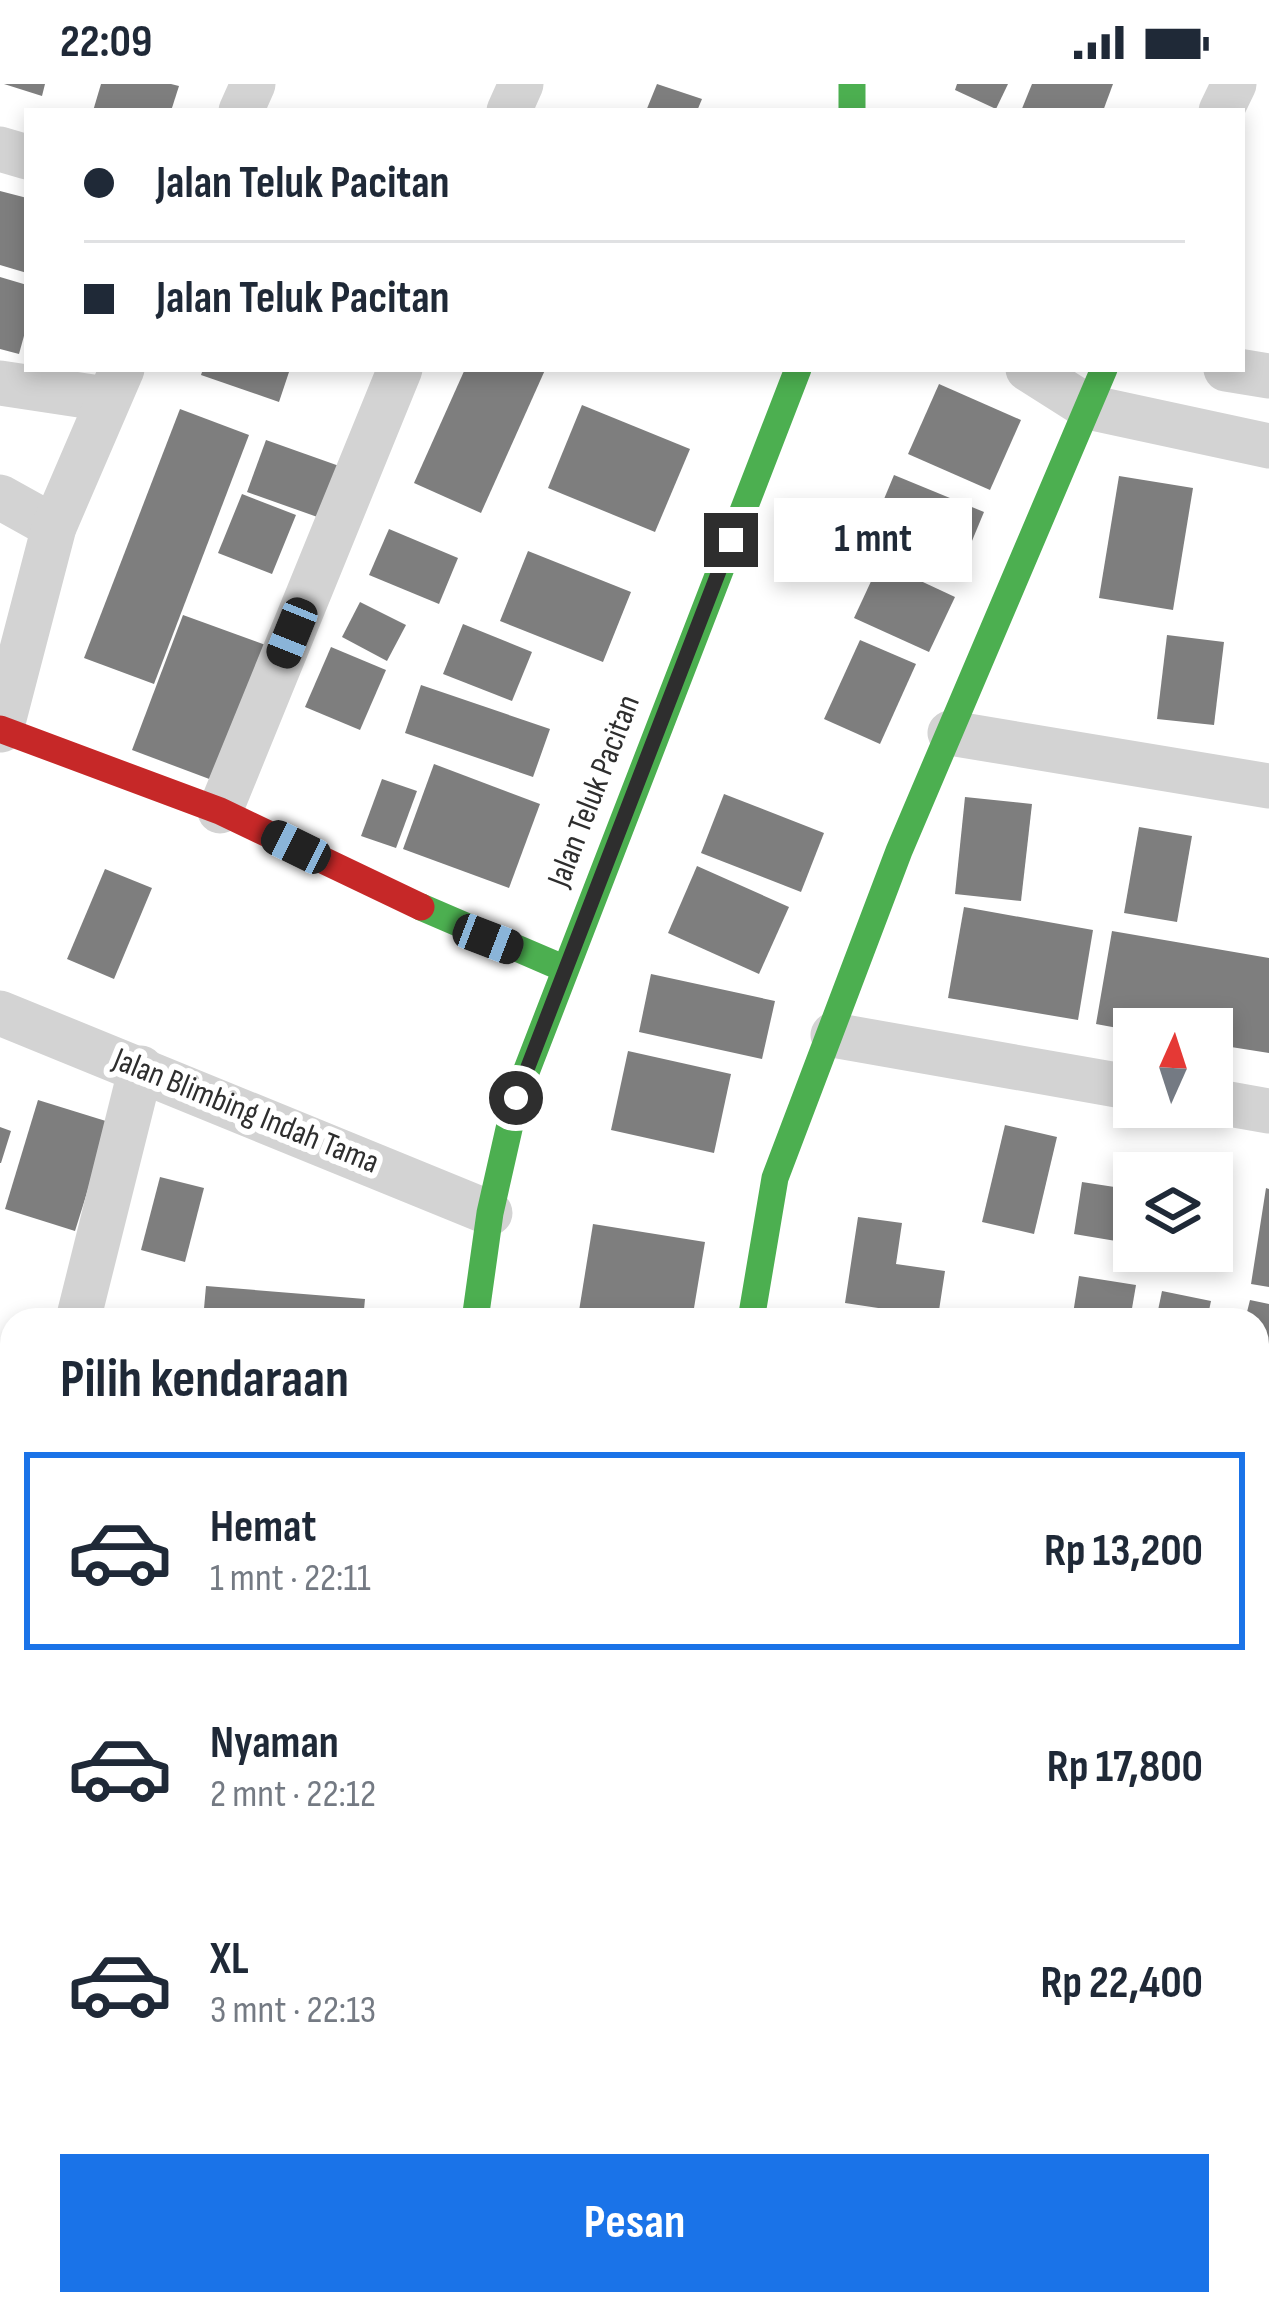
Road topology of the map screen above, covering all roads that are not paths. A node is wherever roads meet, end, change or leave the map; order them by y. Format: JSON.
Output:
{"nodes":[{"id":1,"x":399,"y":372,"type":"edge"},
{"id":2,"x":797,"y":372,"type":"edge"},
{"id":3,"x":1039,"y":372,"type":"edge"},
{"id":4,"x":0,"y":383,"type":"edge"},
{"id":5,"x":114,"y":384,"type":"edge"},
{"id":6,"x":1096,"y":388,"type":"edge"},
{"id":7,"x":1269,"y":446,"type":"edge"},
{"id":8,"x":0,"y":496,"type":"edge"},
{"id":9,"x":54,"y":527,"type":"junction"},
{"id":10,"x":0,"y":730,"type":"edge"},
{"id":11,"x":950,"y":733,"type":"junction"},
{"id":12,"x":1269,"y":786,"type":"edge"},
{"id":13,"x":220,"y":811,"type":"junction"},
{"id":14,"x":563,"y":968,"type":"junction"},
{"id":15,"x":0,"y":1013,"type":"edge"},
{"id":16,"x":833,"y":1036,"type":"junction"},
{"id":17,"x":141,"y":1068,"type":"junction"},
{"id":18,"x":1113,"y":1084,"type":"edge"},
{"id":19,"x":1233,"y":1105,"type":"edge"},
{"id":20,"x":1269,"y":1111,"type":"edge"},
{"id":21,"x":490,"y":1213,"type":"junction"},
{"id":22,"x":81,"y":1308,"type":"edge"},
{"id":23,"x":477,"y":1308,"type":"edge"},
{"id":24,"x":753,"y":1308,"type":"edge"}],
"edges":[{"from":1,"to":13,"type":"street"},
{"from":2,"to":14,"type":"street","name":"Jalan Teluk Pacitan"},
{"from":3,"to":6,"type":"street"},
{"from":4,"to":5,"type":"street"},
{"from":5,"to":9,"type":"street"},
{"from":6,"to":7,"type":"street"},
{"from":6,"to":11,"type":"street"},
{"from":8,"to":9,"type":"street"},
{"from":9,"to":10,"type":"street"},
{"from":10,"to":13,"type":"street"},
{"from":11,"to":12,"type":"street"},
{"from":11,"to":16,"type":"street"},
{"from":13,"to":14,"type":"street"},
{"from":14,"to":21,"type":"street","name":"Jalan Teluk Pacitan"},
{"from":15,"to":17,"type":"street","name":"Jalan Blimbing Indah Tama"},
{"from":16,"to":18,"type":"street"},
{"from":16,"to":24,"type":"street"},
{"from":17,"to":21,"type":"street","name":"Jalan Blimbing Indah Tama"},
{"from":17,"to":22,"type":"street"},
{"from":19,"to":20,"type":"street"},
{"from":21,"to":23,"type":"street","name":"Jalan Teluk Pacitan"}]}
